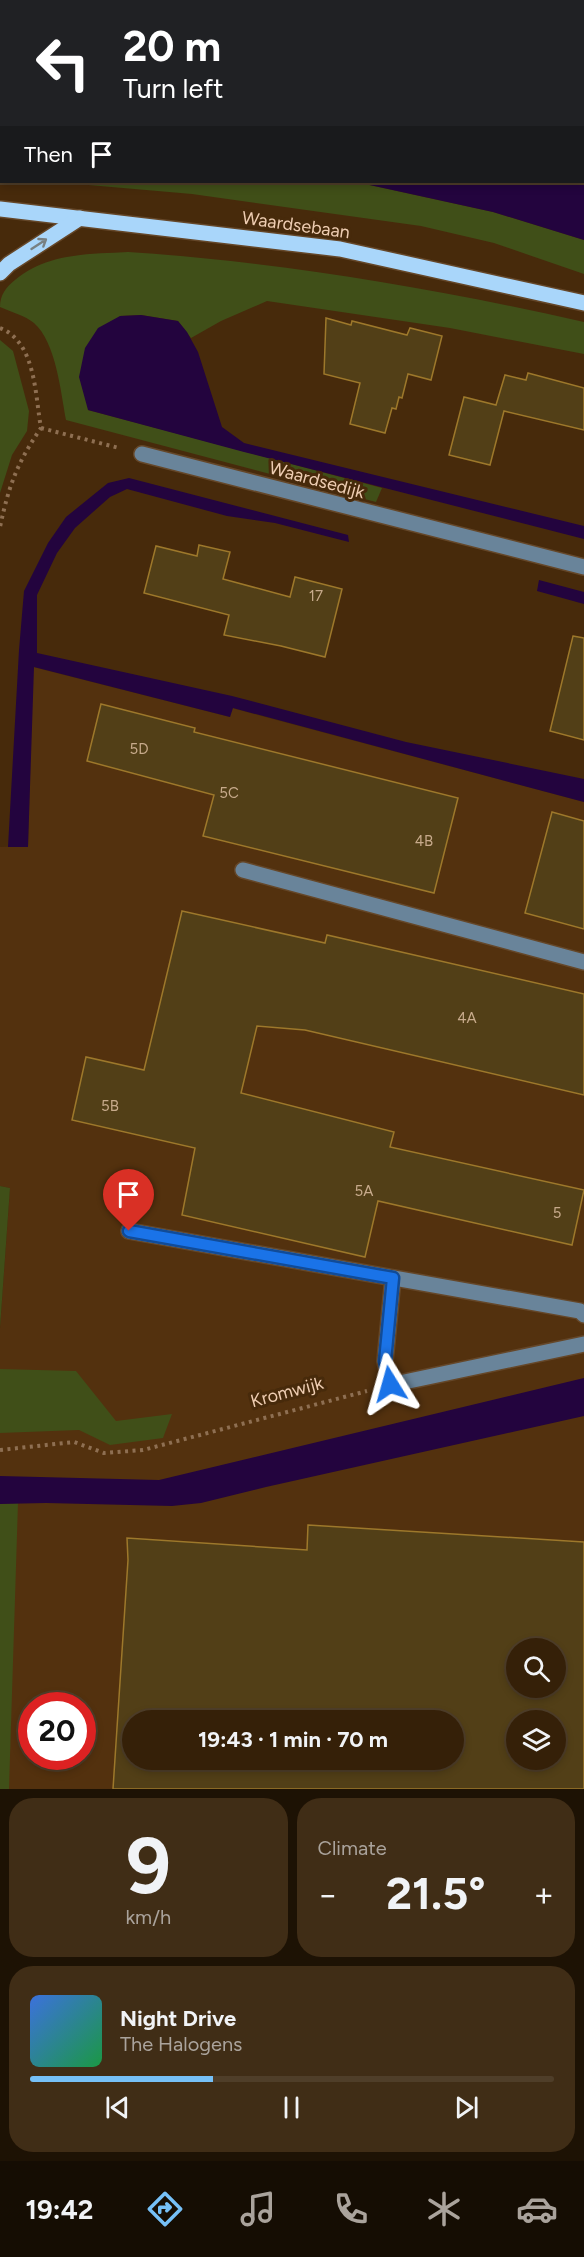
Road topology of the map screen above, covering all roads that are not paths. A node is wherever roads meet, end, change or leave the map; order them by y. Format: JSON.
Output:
{"nodes":[{"id":1,"x":0,"y":209,"type":"edge"},
{"id":2,"x":80,"y":218,"type":"junction"},
{"id":3,"x":0,"y":273,"type":"edge"},
{"id":4,"x":584,"y":303,"type":"edge"},
{"id":5,"x":142,"y":454,"type":"road end"},
{"id":6,"x":584,"y":567,"type":"edge"},
{"id":7,"x":243,"y":870,"type":"dead end"},
{"id":8,"x":584,"y":962,"type":"edge"},
{"id":9,"x":129,"y":1231,"type":"dead end"},
{"id":10,"x":393,"y":1278,"type":"junction"},
{"id":11,"x":584,"y":1315,"type":"edge"},
{"id":12,"x":584,"y":1344,"type":"edge"}],
"edges":[{"from":1,"to":2,"type":"main road","name":"Waardsebaan"},
{"from":3,"to":2,"type":"main road","one_way":true},
{"from":2,"to":4,"type":"main road","name":"Waardsebaan"},
{"from":5,"to":6,"type":"street","name":"Waardsedijk"},
{"from":7,"to":8,"type":"street"},
{"from":9,"to":10,"type":"street"},
{"from":10,"to":11,"type":"street"},
{"from":10,"to":12,"type":"street"}]}
